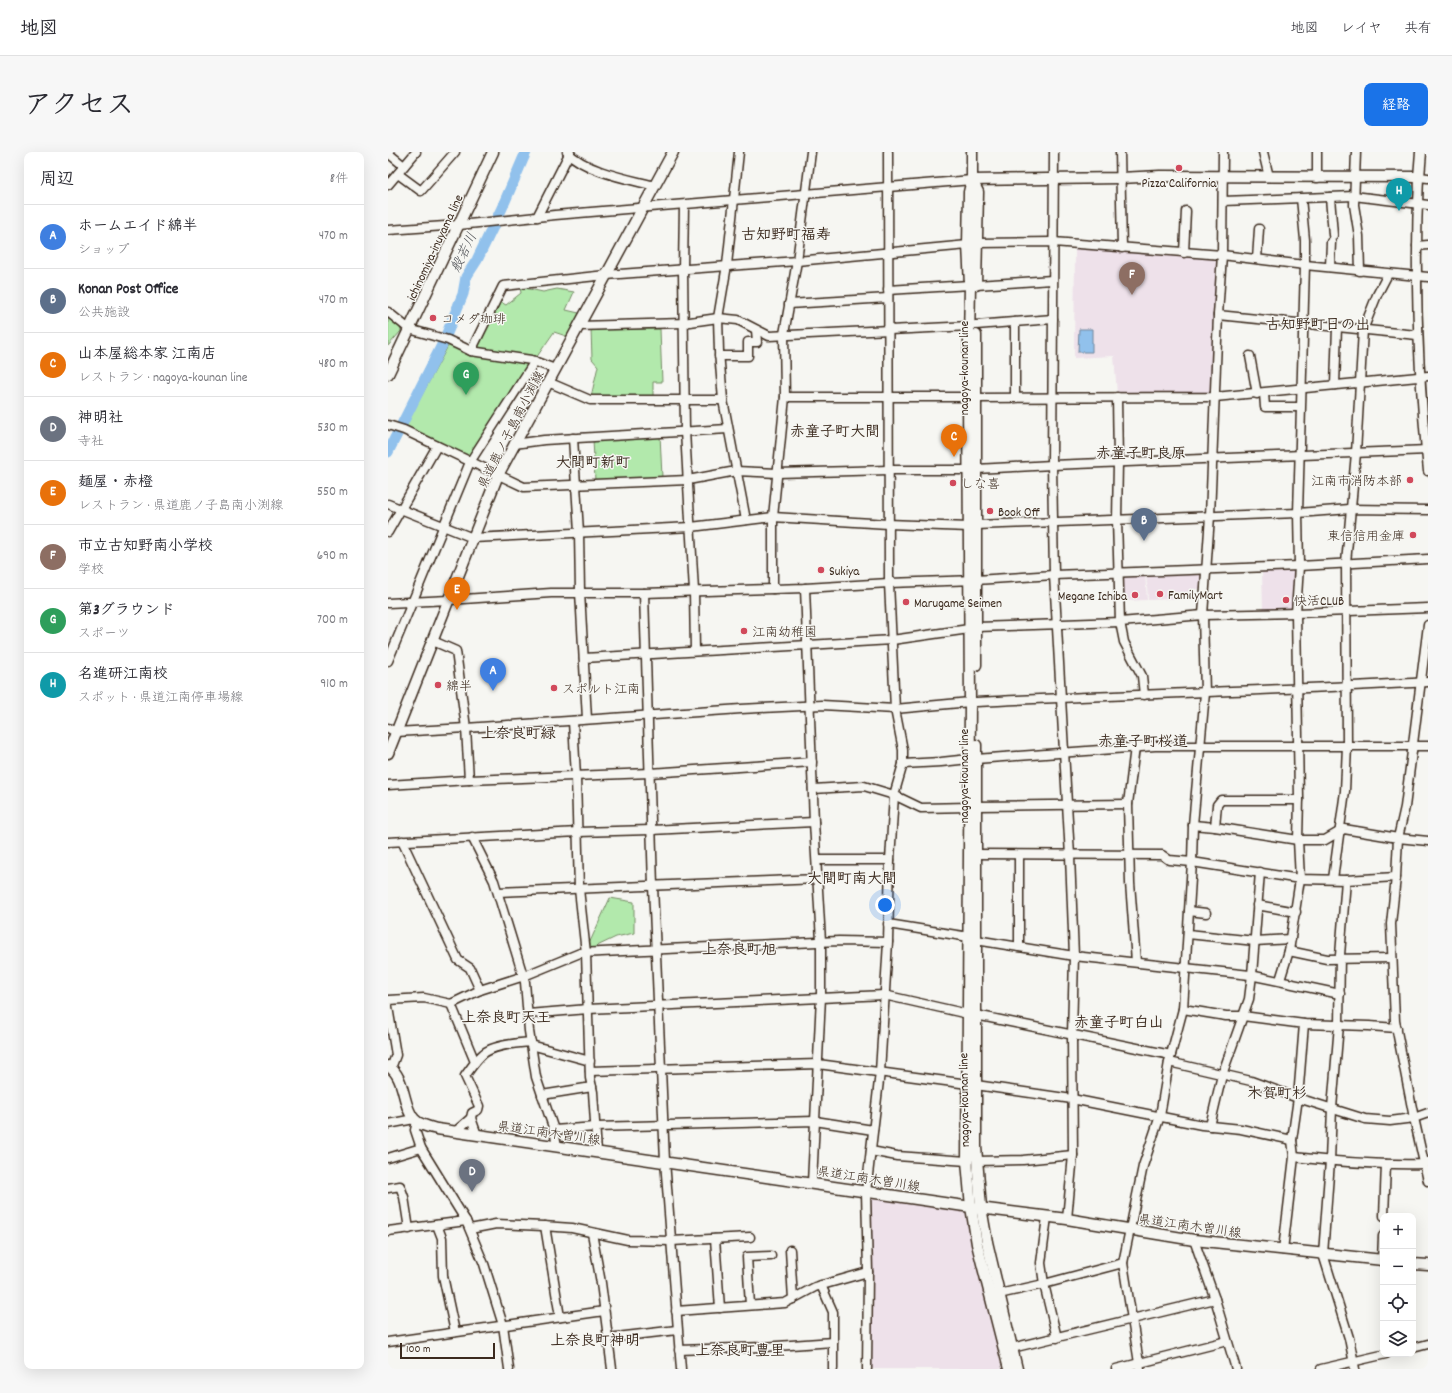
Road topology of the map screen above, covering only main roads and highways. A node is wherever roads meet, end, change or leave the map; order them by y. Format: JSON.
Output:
{"nodes":[{"id":1,"x":493,"y":152,"type":"edge"},
{"id":2,"x":673,"y":152,"type":"edge"},
{"id":3,"x":972,"y":152,"type":"edge"},
{"id":4,"x":1421,"y":152,"type":"edge"},
{"id":5,"x":1424,"y":178,"type":"edge"},
{"id":6,"x":972,"y":180,"type":"junction"},
{"id":7,"x":388,"y":374,"type":"edge"},
{"id":8,"x":392,"y":730,"type":"edge"},
{"id":9,"x":388,"y":753,"type":"edge"},
{"id":10,"x":390,"y":1067,"type":"edge"},
{"id":11,"x":976,"y":1207,"type":"junction"},
{"id":12,"x":1380,"y":1260,"type":"edge"},
{"id":13,"x":1416,"y":1264,"type":"edge"},
{"id":14,"x":1428,"y":1265,"type":"edge"},
{"id":15,"x":1009,"y":1369,"type":"edge"},
{"id":16,"x":1017,"y":1369,"type":"edge"}],
"edges":[{"from":1,"to":7,"type":"main road","name":"ichinomiya-inuyama line"},
{"from":2,"to":8,"type":"main road","name":"県道鹿ノ子島南小渕線"},
{"from":3,"to":6,"type":"main road","name":"nagoya-kounan line"},
{"from":4,"to":5,"type":"main road"},
{"from":5,"to":6,"type":"main road"},
{"from":6,"to":11,"type":"main road","name":"nagoya-kounan line"},
{"from":8,"to":9,"type":"main road","name":"県道鹿ノ子島南小渕線"},
{"from":10,"to":11,"type":"main road","name":"県道江南木曽川線"},
{"from":11,"to":12,"type":"main road","name":"県道江南木曽川線"},
{"from":11,"to":15,"type":"main road","name":"nagoya-kounan line"},
{"from":11,"to":16,"type":"main road","name":"nagoya-kounan line"},
{"from":13,"to":14,"type":"main road"}]}
